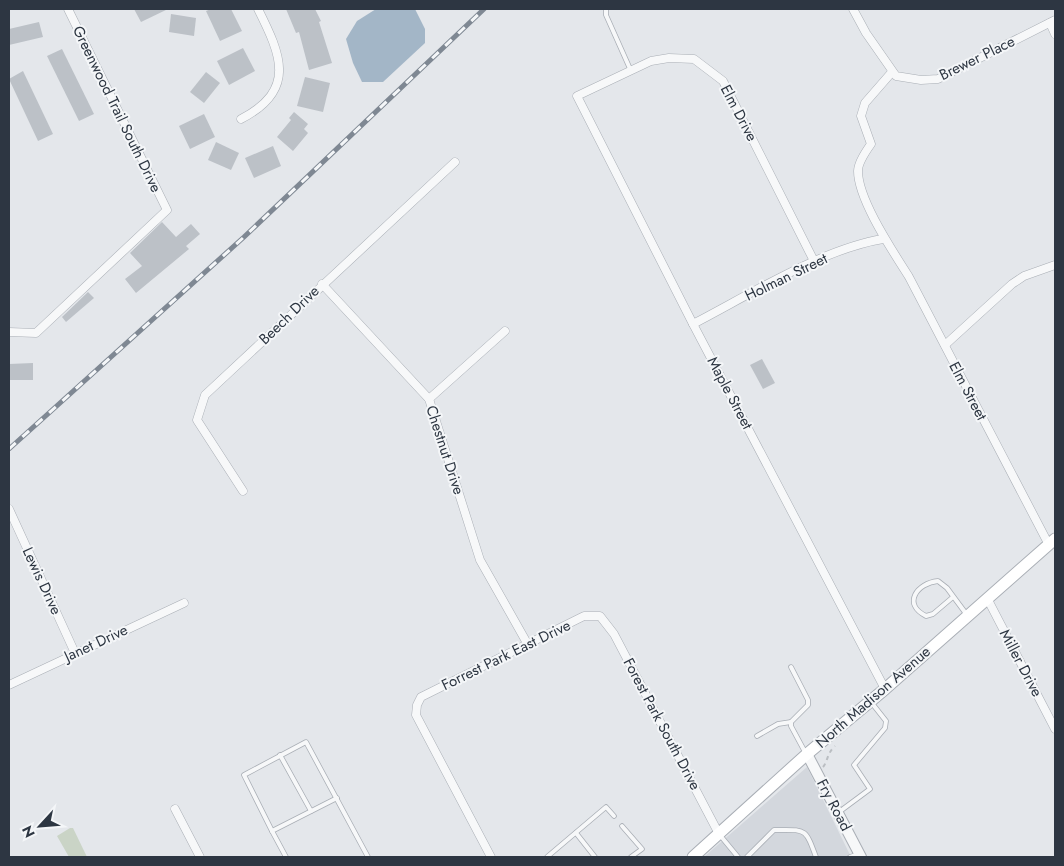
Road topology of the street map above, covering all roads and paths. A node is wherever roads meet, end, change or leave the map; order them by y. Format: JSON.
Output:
{"nodes":[{"id":1,"x":68,"y":9,"type":"edge"},
{"id":2,"x":258,"y":9,"type":"edge"},
{"id":3,"x":606,"y":9,"type":"edge"},
{"id":4,"x":853,"y":9,"type":"edge"},
{"id":5,"x":1053,"y":22,"type":"edge"},
{"id":6,"x":1055,"y":34,"type":"edge"},
{"id":7,"x":631,"y":71,"type":"junction"},
{"id":8,"x":894,"y":74,"type":"junction"},
{"id":9,"x":577,"y":96,"type":"joint"},
{"id":10,"x":241,"y":119,"type":"dead end"},
{"id":11,"x":455,"y":162,"type":"dead end"},
{"id":12,"x":883,"y":239,"type":"junction"},
{"id":13,"x":814,"y":261,"type":"junction"},
{"id":14,"x":1055,"y":265,"type":"edge"},
{"id":15,"x":322,"y":284,"type":"junction"},
{"id":16,"x":693,"y":324,"type":"junction"},
{"id":17,"x":505,"y":331,"type":"dead end"},
{"id":18,"x":9,"y":332,"type":"edge"},
{"id":19,"x":945,"y":346,"type":"junction"},
{"id":20,"x":429,"y":399,"type":"junction"},
{"id":21,"x":243,"y":491,"type":"dead end"},
{"id":22,"x":9,"y":509,"type":"edge"},
{"id":23,"x":1052,"y":542,"type":"edge"},
{"id":24,"x":954,"y":597,"type":"junction"},
{"id":25,"x":987,"y":598,"type":"junction"},
{"id":26,"x":184,"y":603,"type":"dead end"},
{"id":27,"x":967,"y":615,"type":"junction"},
{"id":28,"x":600,"y":616,"type":"joint"},
{"id":29,"x":527,"y":643,"type":"junction"},
{"id":30,"x":75,"y":653,"type":"junction"},
{"id":31,"x":791,"y":667,"type":"dead end"},
{"id":32,"x":9,"y":686,"type":"edge"},
{"id":33,"x":885,"y":689,"type":"junction"},
{"id":34,"x":870,"y":701,"type":"junction"},
{"id":35,"x":791,"y":722,"type":"junction"},
{"id":36,"x":1055,"y":728,"type":"edge"},
{"id":37,"x":757,"y":736,"type":"dead end"},
{"id":38,"x":807,"y":754,"type":"junction"},
{"id":39,"x":280,"y":755,"type":"junction"},
{"id":40,"x":337,"y":798,"type":"junction"},
{"id":41,"x":176,"y":809,"type":"dead end"},
{"id":42,"x":310,"y":812,"type":"junction"},
{"id":43,"x":838,"y":813,"type":"junction"},
{"id":44,"x":614,"y":816,"type":"dead end"},
{"id":45,"x":622,"y":826,"type":"dead end"},
{"id":46,"x":272,"y":831,"type":"junction"},
{"id":47,"x":576,"y":833,"type":"junction"},
{"id":48,"x":719,"y":834,"type":"junction"},
{"id":49,"x":857,"y":856,"type":"edge"},
{"id":50,"x":200,"y":857,"type":"edge"},
{"id":51,"x":286,"y":857,"type":"edge"},
{"id":52,"x":368,"y":857,"type":"edge"},
{"id":53,"x":491,"y":857,"type":"edge"},
{"id":54,"x":547,"y":857,"type":"edge"},
{"id":55,"x":595,"y":857,"type":"edge"},
{"id":56,"x":631,"y":857,"type":"edge"},
{"id":57,"x":693,"y":857,"type":"edge"},
{"id":58,"x":738,"y":857,"type":"edge"},
{"id":59,"x":747,"y":857,"type":"edge"},
{"id":60,"x":816,"y":857,"type":"edge"}],
"edges":[{"from":1,"to":18,"type":"street","name":"Greenwood Trail South Drive"},
{"from":2,"to":10,"type":"street"},
{"from":3,"to":7,"type":"lane"},
{"from":4,"to":8,"type":"street"},
{"from":5,"to":6,"type":"street"},
{"from":5,"to":8,"type":"street","name":"Brewer Place"},
{"from":7,"to":9,"type":"street","name":"Elm Drive"},
{"from":7,"to":13,"type":"street","name":"Elm Drive"},
{"from":8,"to":12,"type":"street","name":"Elm Street"},
{"from":9,"to":16,"type":"street","name":"Maple Street"},
{"from":11,"to":15,"type":"street","name":"Beech Drive"},
{"from":12,"to":13,"type":"street","name":"Holman Street"},
{"from":12,"to":19,"type":"street","name":"Elm Street"},
{"from":13,"to":16,"type":"street","name":"Holman Street"},
{"from":14,"to":19,"type":"street"},
{"from":15,"to":20,"type":"street","name":"Chestnut Drive"},
{"from":15,"to":21,"type":"street","name":"Beech Drive"},
{"from":16,"to":33,"type":"street","name":"Maple Street"},
{"from":17,"to":20,"type":"street"},
{"from":19,"to":23,"type":"street","name":"Elm Street"},
{"from":20,"to":29,"type":"street","name":"Chestnut Drive"},
{"from":22,"to":30,"type":"street","name":"Lewis Drive"},
{"from":23,"to":25,"type":"main road","name":"North Madison Avenue"},
{"from":24,"to":24,"type":"lane"},
{"from":24,"to":27,"type":"lane"},
{"from":25,"to":27,"type":"main road","name":"North Madison Avenue"},
{"from":25,"to":36,"type":"street","name":"Miller Drive"},
{"from":26,"to":30,"type":"street","name":"Janet Drive"},
{"from":27,"to":33,"type":"main road","name":"North Madison Avenue"},
{"from":28,"to":29,"type":"street","name":"Forrest Park East Drive"},
{"from":28,"to":48,"type":"street","name":"Forest Park South Drive"},
{"from":29,"to":53,"type":"street","name":"Forrest Park East Drive"},
{"from":30,"to":32,"type":"street","name":"Janet Drive"},
{"from":31,"to":35,"type":"lane"},
{"from":33,"to":34,"type":"main road","name":"North Madison Avenue"},
{"from":34,"to":38,"type":"main road","name":"North Madison Avenue"},
{"from":34,"to":43,"type":"lane"},
{"from":35,"to":37,"type":"lane"},
{"from":35,"to":38,"type":"lane"},
{"from":38,"to":43,"type":"street","name":"Fry Road"},
{"from":38,"to":48,"type":"main road","name":"North Madison Avenue"},
{"from":39,"to":40,"type":"lane"},
{"from":39,"to":42,"type":"lane"},
{"from":39,"to":46,"type":"lane"},
{"from":40,"to":42,"type":"lane"},
{"from":40,"to":52,"type":"lane"},
{"from":41,"to":50,"type":"street"},
{"from":42,"to":46,"type":"lane"},
{"from":43,"to":49,"type":"street","name":"Fry Road"},
{"from":44,"to":47,"type":"lane"},
{"from":45,"to":56,"type":"lane"},
{"from":46,"to":51,"type":"lane"},
{"from":47,"to":54,"type":"lane"},
{"from":47,"to":55,"type":"lane"},
{"from":48,"to":57,"type":"main road","name":"North Madison Avenue"},
{"from":48,"to":58,"type":"lane"},
{"from":59,"to":60,"type":"lane"}]}
